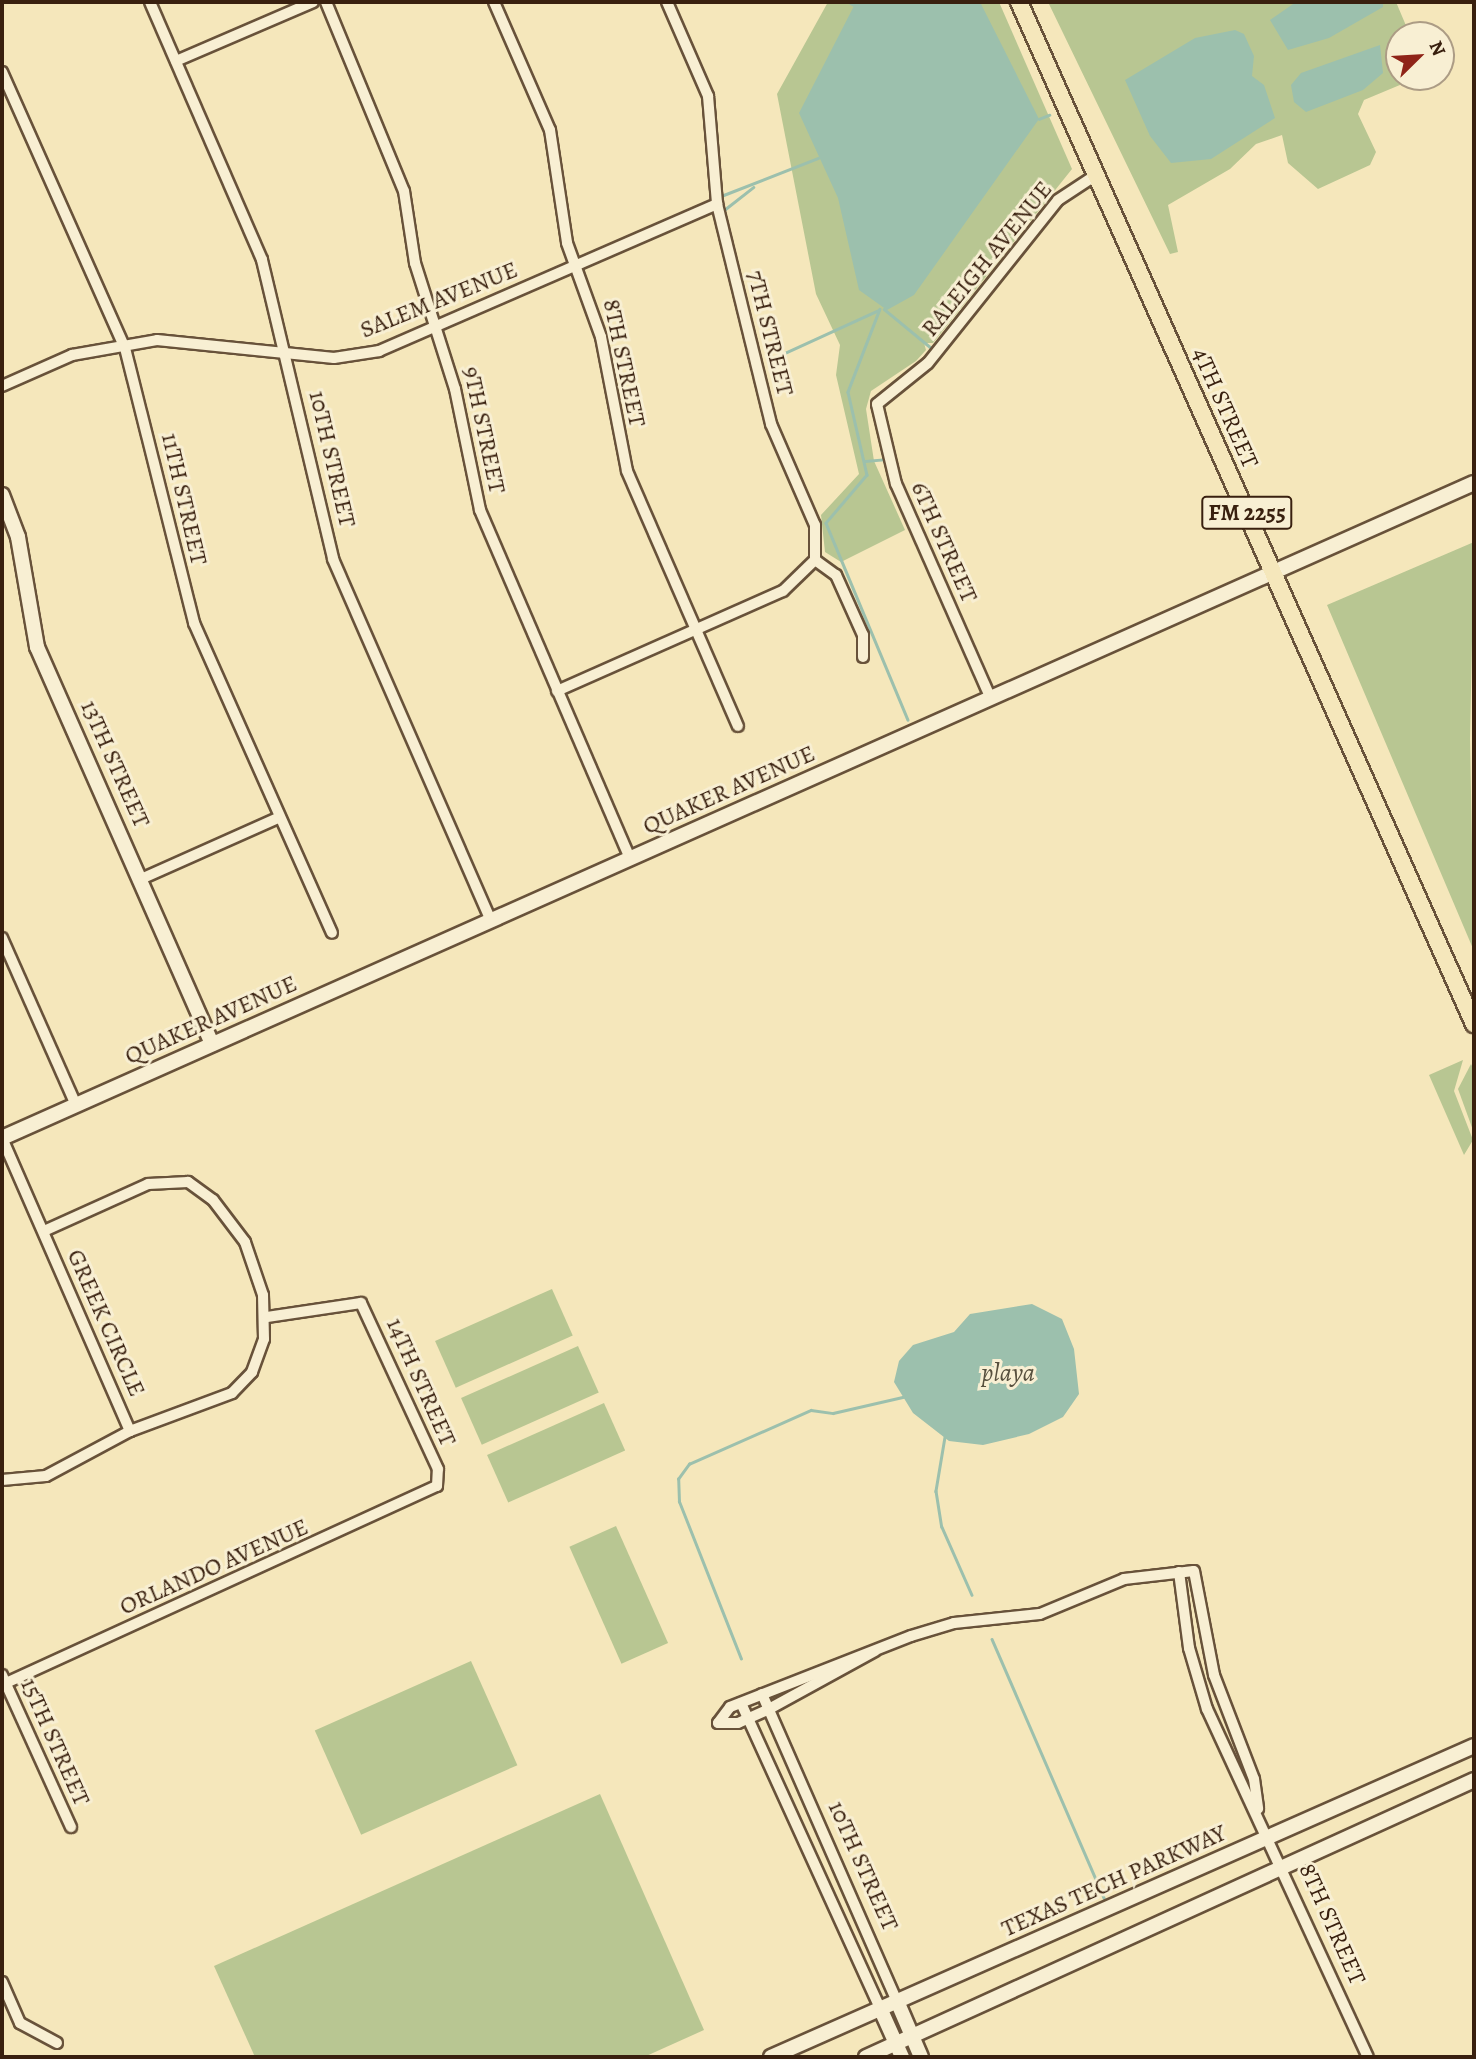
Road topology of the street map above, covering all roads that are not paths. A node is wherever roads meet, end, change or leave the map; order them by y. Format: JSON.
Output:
{"nodes":[{"id":1,"x":150,"y":2,"type":"edge"},
{"id":2,"x":313,"y":2,"type":"edge"},
{"id":3,"x":326,"y":2,"type":"edge"},
{"id":4,"x":494,"y":2,"type":"edge"},
{"id":5,"x":667,"y":2,"type":"edge"},
{"id":6,"x":1019,"y":2,"type":"edge"},
{"id":7,"x":176,"y":61,"type":"junction"},
{"id":8,"x":2,"y":72,"type":"edge"},
{"id":9,"x":1096,"y":175,"type":"junction"},
{"id":10,"x":717,"y":204,"type":"junction"},
{"id":11,"x":576,"y":266,"type":"junction"},
{"id":12,"x":433,"y":329,"type":"junction"},
{"id":13,"x":124,"y":344,"type":"junction"},
{"id":14,"x":284,"y":353,"type":"junction"},
{"id":15,"x":2,"y":386,"type":"edge"},
{"id":16,"x":880,"y":399,"type":"joint"},
{"id":17,"x":1474,"y":483,"type":"edge"},
{"id":18,"x":2,"y":495,"type":"edge"},
{"id":19,"x":816,"y":560,"type":"junction"},
{"id":20,"x":1273,"y":573,"type":"junction"},
{"id":21,"x":696,"y":630,"type":"junction"},
{"id":22,"x":863,"y":657,"type":"dead end"},
{"id":23,"x":557,"y":691,"type":"junction"},
{"id":24,"x":991,"y":699,"type":"junction"},
{"id":25,"x":738,"y":726,"type":"dead end"},
{"id":26,"x":280,"y":817,"type":"junction"},
{"id":27,"x":630,"y":858,"type":"junction"},
{"id":28,"x":141,"y":879,"type":"junction"},
{"id":29,"x":491,"y":920,"type":"junction"},
{"id":30,"x":332,"y":933,"type":"dead end"},
{"id":31,"x":2,"y":938,"type":"edge"},
{"id":32,"x":1474,"y":1024,"type":"edge"},
{"id":33,"x":212,"y":1044,"type":"junction"},
{"id":34,"x":76,"y":1105,"type":"junction"},
{"id":35,"x":2,"y":1138,"type":"edge"},
{"id":36,"x":44,"y":1231,"type":"junction"},
{"id":37,"x":267,"y":1317,"type":"junction"},
{"id":38,"x":130,"y":1431,"type":"junction"},
{"id":39,"x":2,"y":1480,"type":"edge"},
{"id":40,"x":437,"y":1486,"type":"joint"},
{"id":41,"x":1179,"y":1572,"type":"junction"},
{"id":42,"x":875,"y":1651,"type":"junction"},
{"id":43,"x":4,"y":1679,"type":"edge"},
{"id":44,"x":762,"y":1694,"type":"junction"},
{"id":45,"x":741,"y":1703,"type":"junction"},
{"id":46,"x":769,"y":1709,"type":"junction"},
{"id":47,"x":748,"y":1719,"type":"junction"},
{"id":48,"x":1474,"y":1746,"type":"edge"},
{"id":49,"x":1474,"y":1780,"type":"edge"},
{"id":50,"x":1258,"y":1809,"type":"junction"},
{"id":51,"x":71,"y":1827,"type":"dead end"},
{"id":52,"x":1270,"y":1837,"type":"junction"},
{"id":53,"x":1284,"y":1867,"type":"junction"},
{"id":54,"x":2,"y":1982,"type":"edge"},
{"id":55,"x":897,"y":2001,"type":"junction"},
{"id":56,"x":880,"y":2008,"type":"junction"},
{"id":57,"x":912,"y":2037,"type":"junction"},
{"id":58,"x":57,"y":2043,"type":"dead end"},
{"id":59,"x":900,"y":2051,"type":"edge"},
{"id":60,"x":771,"y":2057,"type":"edge"},
{"id":61,"x":866,"y":2057,"type":"edge"},
{"id":62,"x":922,"y":2057,"type":"edge"},
{"id":63,"x":1368,"y":2057,"type":"edge"}],
"edges":[{"from":1,"to":7,"type":"street","name":"10TH STREET"},
{"from":2,"to":7,"type":"street"},
{"from":3,"to":12,"type":"street","name":"9TH STREET"},
{"from":4,"to":11,"type":"street","name":"8TH STREET"},
{"from":5,"to":10,"type":"street","name":"7TH STREET"},
{"from":6,"to":9,"type":"main road","name":"4TH STREET","number":"FM 2255"},
{"from":7,"to":14,"type":"street","name":"10TH STREET"},
{"from":8,"to":13,"type":"street","name":"11TH STREET"},
{"from":9,"to":16,"type":"street","name":"RALEIGH AVENUE"},
{"from":9,"to":20,"type":"main road","name":"4TH STREET","number":"FM 2255"},
{"from":10,"to":11,"type":"street","name":"SALEM AVENUE"},
{"from":10,"to":19,"type":"street","name":"7TH STREET"},
{"from":11,"to":12,"type":"street","name":"SALEM AVENUE"},
{"from":11,"to":21,"type":"street","name":"8TH STREET"},
{"from":12,"to":14,"type":"street","name":"SALEM AVENUE"},
{"from":12,"to":23,"type":"street","name":"9TH STREET"},
{"from":13,"to":14,"type":"street","name":"SALEM AVENUE"},
{"from":13,"to":15,"type":"street","name":"SALEM AVENUE"},
{"from":13,"to":26,"type":"street","name":"11TH STREET"},
{"from":14,"to":29,"type":"street","name":"10TH STREET"},
{"from":16,"to":24,"type":"street","name":"6TH STREET"},
{"from":17,"to":20,"type":"main road","name":"QUAKER AVENUE"},
{"from":18,"to":28,"type":"main road","name":"13TH STREET"},
{"from":19,"to":21,"type":"street"},
{"from":19,"to":22,"type":"street"},
{"from":20,"to":24,"type":"main road","name":"QUAKER AVENUE"},
{"from":20,"to":32,"type":"main road","name":"4TH STREET","number":"FM 2255"},
{"from":21,"to":23,"type":"street"},
{"from":21,"to":25,"type":"street","name":"8TH STREET"},
{"from":23,"to":27,"type":"street","name":"9TH STREET"},
{"from":24,"to":27,"type":"main road","name":"QUAKER AVENUE"},
{"from":26,"to":28,"type":"street"},
{"from":26,"to":30,"type":"street","name":"11TH STREET"},
{"from":27,"to":29,"type":"main road","name":"QUAKER AVENUE"},
{"from":28,"to":33,"type":"main road","name":"13TH STREET"},
{"from":29,"to":33,"type":"main road","name":"QUAKER AVENUE"},
{"from":31,"to":34,"type":"street"},
{"from":33,"to":34,"type":"main road","name":"QUAKER AVENUE"},
{"from":34,"to":35,"type":"main road","name":"QUAKER AVENUE"},
{"from":35,"to":36,"type":"street","name":"GREEK CIRCLE"},
{"from":36,"to":37,"type":"street","name":"GREEK CIRCLE"},
{"from":36,"to":38,"type":"street","name":"GREEK CIRCLE"},
{"from":37,"to":38,"type":"street","name":"GREEK CIRCLE"},
{"from":37,"to":40,"type":"street","name":"14TH STREET"},
{"from":38,"to":39,"type":"street","name":"GREEK CIRCLE"},
{"from":40,"to":43,"type":"street","name":"ORLANDO AVENUE"},
{"from":41,"to":42,"type":"street"},
{"from":41,"to":50,"type":"street","name":"8TH STREET"},
{"from":41,"to":50,"type":"street","name":"8TH STREET"},
{"from":42,"to":44,"type":"street"},
{"from":42,"to":46,"type":"street"},
{"from":43,"to":51,"type":"street","name":"15TH STREET"},
{"from":44,"to":45,"type":"street"},
{"from":44,"to":46,"type":"street","name":"10TH STREET"},
{"from":45,"to":47,"type":"street","name":"10TH STREET"},
{"from":45,"to":47,"type":"street"},
{"from":46,"to":47,"type":"street"},
{"from":46,"to":55,"type":"street","name":"10TH STREET"},
{"from":47,"to":56,"type":"street","name":"10TH STREET"},
{"from":48,"to":52,"type":"main road","name":"TEXAS TECH PARKWAY"},
{"from":49,"to":53,"type":"main road"},
{"from":50,"to":52,"type":"street","name":"8TH STREET"},
{"from":52,"to":53,"type":"street","name":"8TH STREET"},
{"from":52,"to":55,"type":"main road","name":"TEXAS TECH PARKWAY"},
{"from":53,"to":57,"type":"main road"},
{"from":53,"to":63,"type":"street","name":"8TH STREET"},
{"from":54,"to":58,"type":"street"},
{"from":55,"to":56,"type":"main road","name":"TEXAS TECH PARKWAY"},
{"from":55,"to":57,"type":"main road","name":"10TH STREET"},
{"from":56,"to":59,"type":"main road","name":"10TH STREET"},
{"from":56,"to":60,"type":"main road","name":"TEXAS TECH PARKWAY"},
{"from":57,"to":59,"type":"main road"},
{"from":57,"to":62,"type":"main road","name":"10TH STREET"},
{"from":59,"to":61,"type":"main road"}]}
